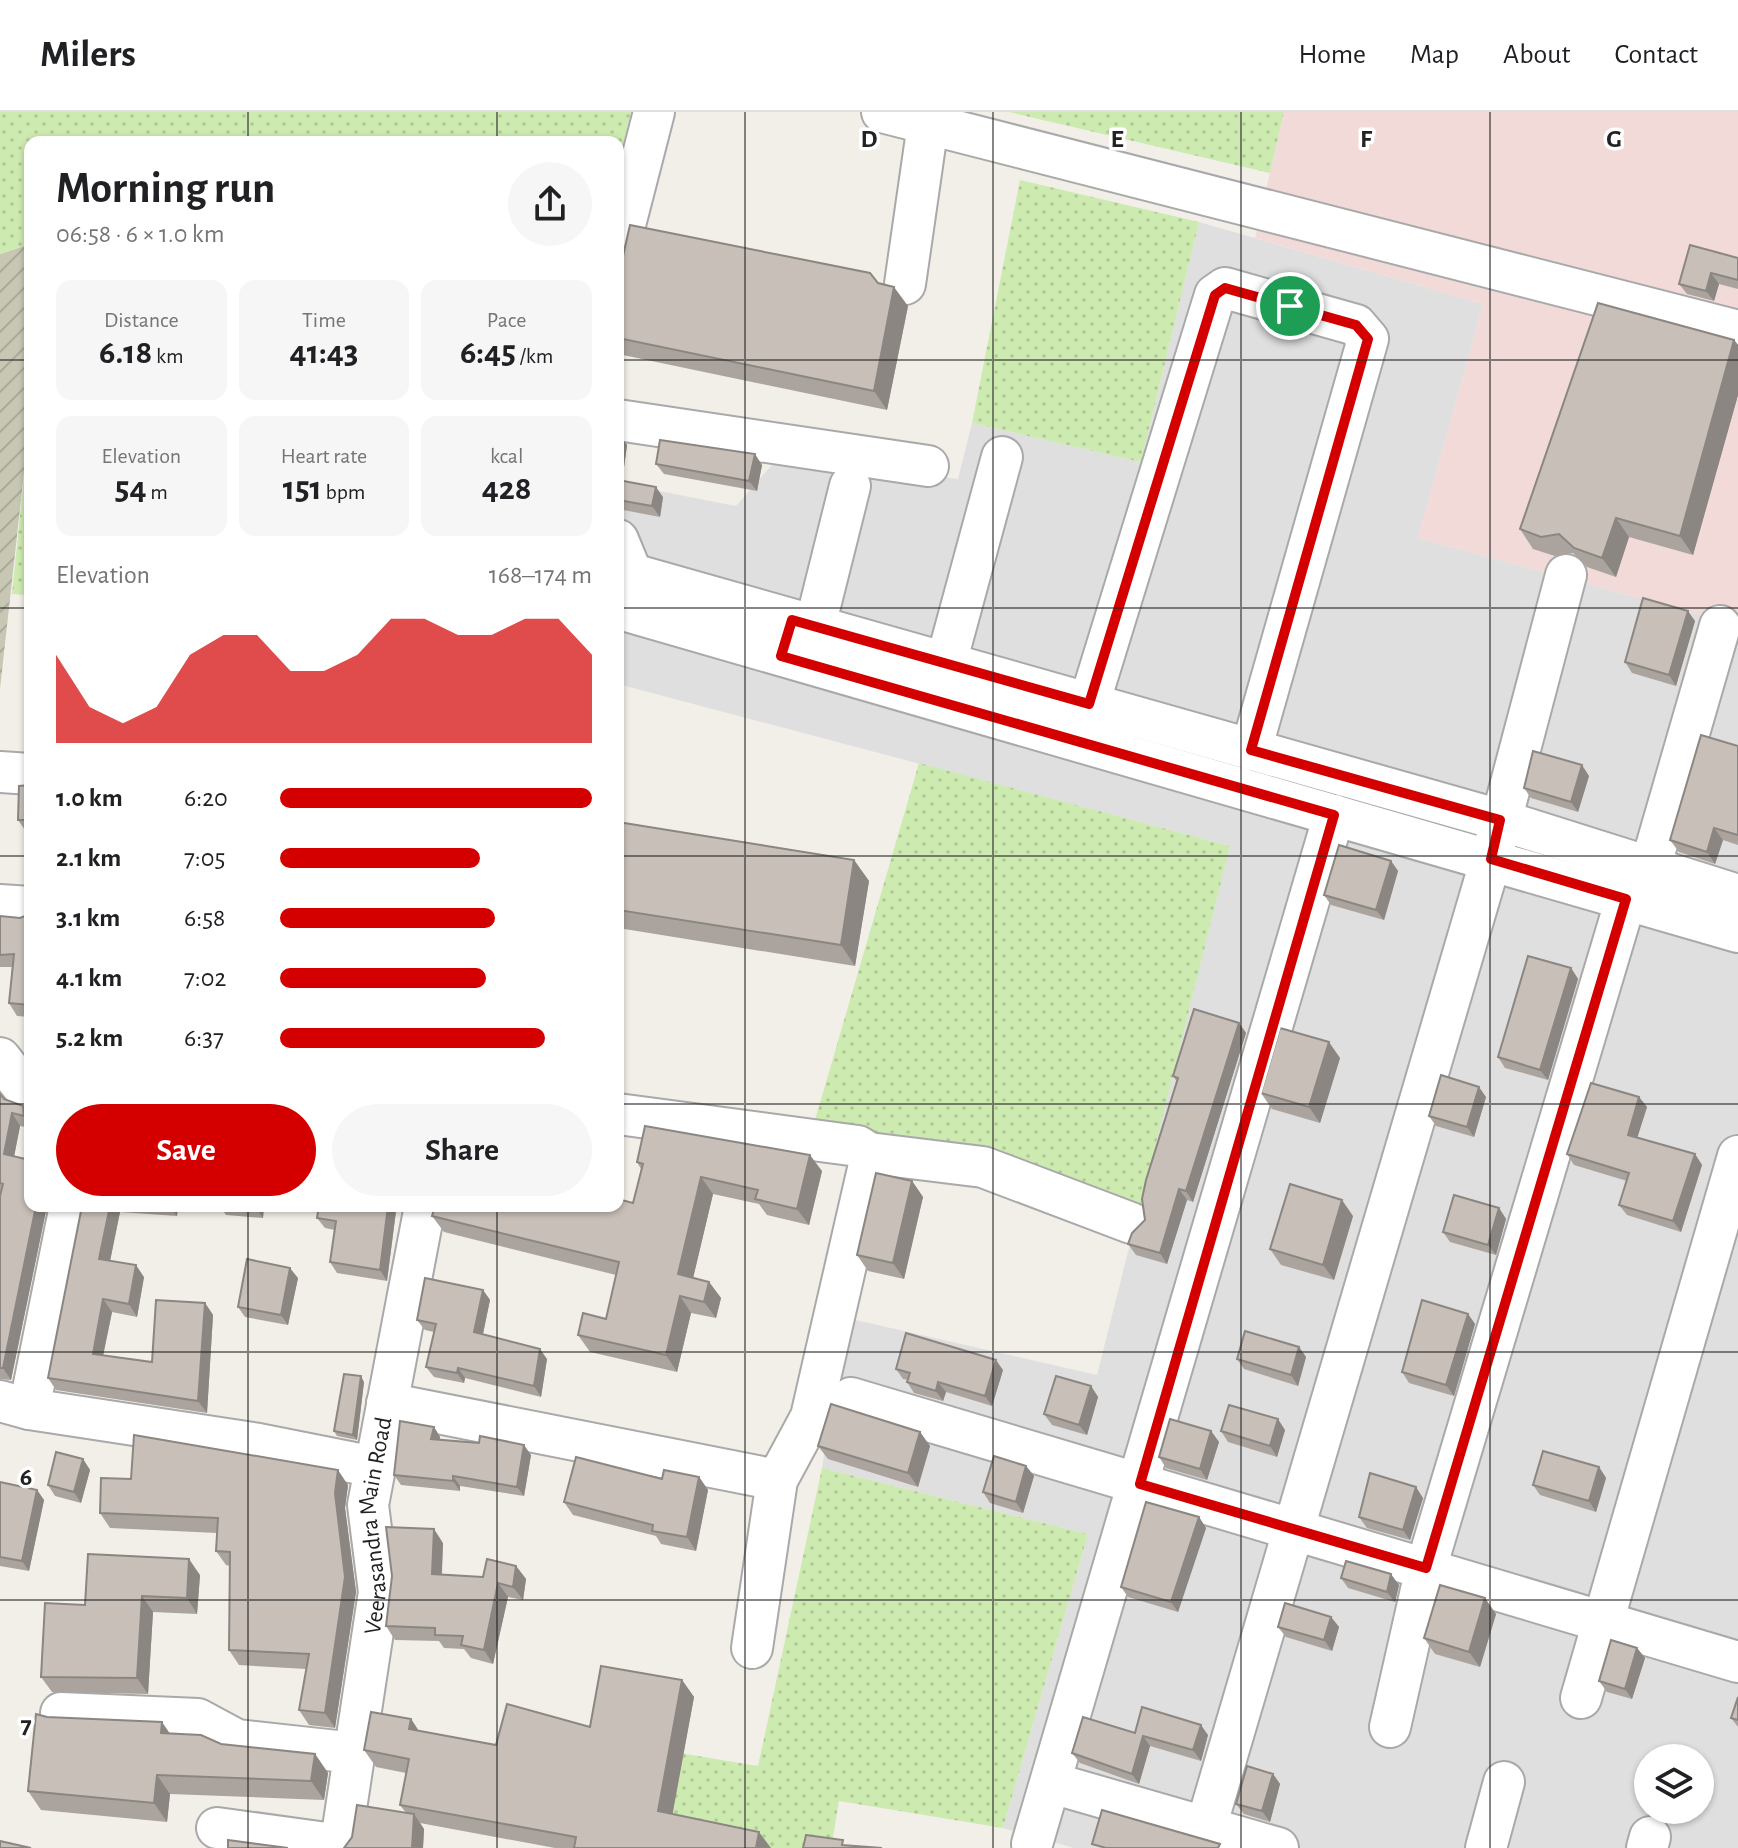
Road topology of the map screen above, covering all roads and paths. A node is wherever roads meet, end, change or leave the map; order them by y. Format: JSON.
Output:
{"nodes":[{"id":1,"x":654,"y":112,"type":"edge"},
{"id":2,"x":882,"y":112,"type":"edge"},
{"id":3,"x":928,"y":124,"type":"junction"},
{"id":4,"x":624,"y":229,"type":"edge"},
{"id":5,"x":905,"y":284,"type":"dead end"},
{"id":6,"x":1737,"y":326,"type":"edge"},
{"id":7,"x":624,"y":421,"type":"edge"},
{"id":8,"x":1002,"y":457,"type":"dead end"},
{"id":9,"x":928,"y":466,"type":"dead end"},
{"id":10,"x":850,"y":486,"type":"dead end"},
{"id":11,"x":1566,"y":575,"type":"dead end"},
{"id":12,"x":624,"y":585,"type":"edge"},
{"id":13,"x":1720,"y":626,"type":"dead end"},
{"id":14,"x":796,"y":634,"type":"junction"},
{"id":15,"x":946,"y":663,"type":"junction"},
{"id":16,"x":1089,"y":704,"type":"junction"},
{"id":17,"x":1251,"y":750,"type":"junction"},
{"id":18,"x":0,"y":772,"type":"edge"},
{"id":19,"x":24,"y":774,"type":"edge"},
{"id":20,"x":1334,"y":815,"type":"junction"},
{"id":21,"x":1500,"y":820,"type":"junction"},
{"id":22,"x":1491,"y":859,"type":"junction"},
{"id":23,"x":1638,"y":883,"type":"junction"},
{"id":24,"x":1738,"y":895,"type":"edge"},
{"id":25,"x":0,"y":905,"type":"edge"},
{"id":26,"x":24,"y":907,"type":"edge"},
{"id":27,"x":1738,"y":932,"type":"edge"},
{"id":28,"x":0,"y":1058,"type":"edge"},
{"id":29,"x":24,"y":1088,"type":"edge"},
{"id":30,"x":624,"y":1115,"type":"edge"},
{"id":31,"x":869,"y":1153,"type":"junction"},
{"id":32,"x":1738,"y":1156,"type":"edge"},
{"id":33,"x":68,"y":1212,"type":"edge"},
{"id":34,"x":424,"y":1212,"type":"edge"},
{"id":35,"x":1131,"y":1223,"type":"dead end"},
{"id":36,"x":851,"y":1398,"type":"dead end"},
{"id":37,"x":387,"y":1403,"type":"junction"},
{"id":38,"x":8,"y":1405,"type":"edge"},
{"id":39,"x":375,"y":1467,"type":"junction"},
{"id":40,"x":777,"y":1480,"type":"junction"},
{"id":41,"x":1140,"y":1484,"type":"junction"},
{"id":42,"x":1293,"y":1528,"type":"junction"},
{"id":43,"x":1426,"y":1568,"type":"junction"},
{"id":44,"x":1605,"y":1621,"type":"junction"},
{"id":45,"x":752,"y":1648,"type":"dead end"},
{"id":46,"x":1738,"y":1662,"type":"edge"},
{"id":47,"x":1581,"y":1698,"type":"dead end"},
{"id":48,"x":61,"y":1713,"type":"dead end"},
{"id":49,"x":1390,"y":1727,"type":"dead end"},
{"id":50,"x":355,"y":1753,"type":"junction"},
{"id":51,"x":1504,"y":1782,"type":"dead end"},
{"id":52,"x":1052,"y":1783,"type":"junction"},
{"id":53,"x":1206,"y":1827,"type":"junction"},
{"id":54,"x":217,"y":1828,"type":"dead end"},
{"id":55,"x":1032,"y":1844,"type":"dead end"},
{"id":56,"x":341,"y":1846,"type":"edge"},
{"id":57,"x":1278,"y":1848,"type":"edge"},
{"id":58,"x":1486,"y":1848,"type":"edge"}],
"edges":[{"from":1,"to":4,"type":"street"},
{"from":2,"to":3,"type":"street"},
{"from":3,"to":5,"type":"street"},
{"from":3,"to":6,"type":"street"},
{"from":7,"to":9,"type":"street"},
{"from":8,"to":15,"type":"street"},
{"from":10,"to":14,"type":"street"},
{"from":11,"to":21,"type":"street"},
{"from":12,"to":14,"type":"street"},
{"from":13,"to":23,"type":"street"},
{"from":14,"to":15,"type":"street"},
{"from":14,"to":20,"type":"street"},
{"from":15,"to":16,"type":"street"},
{"from":16,"to":17,"type":"street"},
{"from":16,"to":17,"type":"street"},
{"from":17,"to":21,"type":"street"},
{"from":18,"to":19,"type":"street"},
{"from":20,"to":22,"type":"street"},
{"from":20,"to":41,"type":"street"},
{"from":21,"to":22,"type":"street"},
{"from":21,"to":23,"type":"street"},
{"from":22,"to":23,"type":"street"},
{"from":22,"to":42,"type":"street"},
{"from":23,"to":24,"type":"street"},
{"from":23,"to":27,"type":"street"},
{"from":23,"to":43,"type":"street"},
{"from":25,"to":26,"type":"street"},
{"from":28,"to":29,"type":"street"},
{"from":30,"to":31,"type":"street"},
{"from":31,"to":35,"type":"street"},
{"from":31,"to":40,"type":"street"},
{"from":32,"to":44,"type":"street"},
{"from":33,"to":38,"type":"street"},
{"from":34,"to":37,"type":"street","name":"Veerasandra Main Road"},
{"from":36,"to":41,"type":"street"},
{"from":37,"to":39,"type":"street","name":"Veerasandra Main Road"},
{"from":37,"to":40,"type":"street"},
{"from":38,"to":39,"type":"street"},
{"from":39,"to":50,"type":"street","name":"Veerasandra Main Road"},
{"from":40,"to":45,"type":"street"},
{"from":41,"to":42,"type":"street"},
{"from":41,"to":52,"type":"street"},
{"from":42,"to":43,"type":"street"},
{"from":42,"to":53,"type":"street"},
{"from":43,"to":44,"type":"street"},
{"from":43,"to":49,"type":"street"},
{"from":44,"to":46,"type":"street"},
{"from":44,"to":47,"type":"street"},
{"from":48,"to":50,"type":"street"},
{"from":50,"to":56,"type":"street","name":"Veerasandra Main Road"},
{"from":51,"to":58,"type":"street"},
{"from":52,"to":53,"type":"street"},
{"from":52,"to":55,"type":"street"},
{"from":53,"to":57,"type":"street"},
{"from":54,"to":56,"type":"street"}]}
